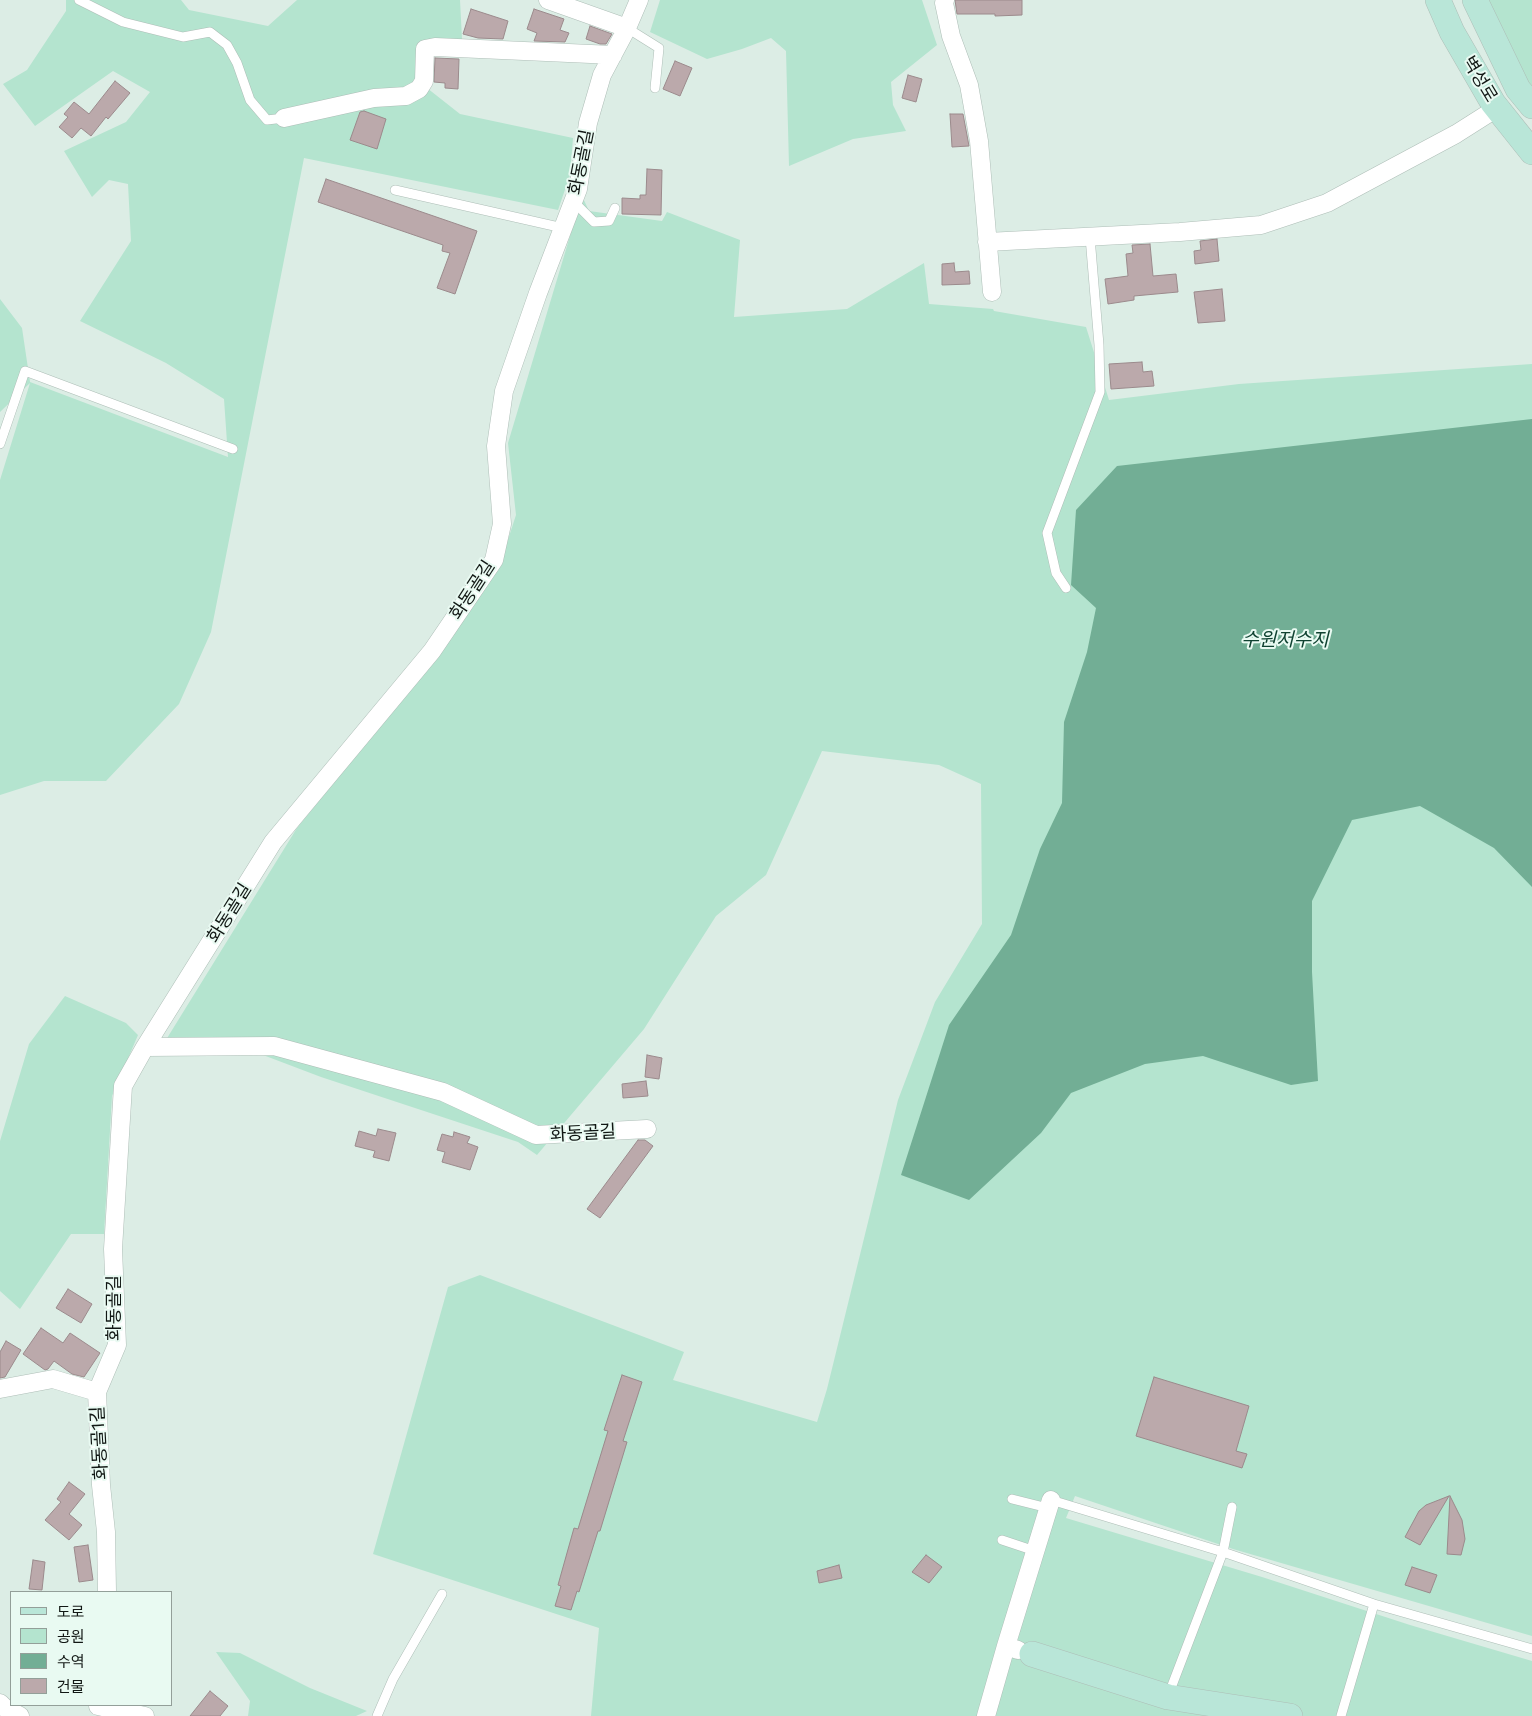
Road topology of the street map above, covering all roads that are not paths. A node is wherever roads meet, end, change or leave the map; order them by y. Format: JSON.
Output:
{"nodes":[{"id":1,"x":78,"y":0,"type":"edge"},
{"id":2,"x":548,"y":0,"type":"edge"},
{"id":3,"x":639,"y":0,"type":"edge"},
{"id":4,"x":945,"y":0,"type":"edge"},
{"id":5,"x":1438,"y":0,"type":"edge"},
{"id":6,"x":1475,"y":0,"type":"edge"},
{"id":7,"x":627,"y":28,"type":"junction"},
{"id":8,"x":613,"y":55,"type":"junction"},
{"id":9,"x":655,"y":88,"type":"dead end"},
{"id":10,"x":1532,"y":106,"type":"edge"},
{"id":11,"x":1497,"y":108,"type":"junction"},
{"id":12,"x":284,"y":118,"type":"joint"},
{"id":13,"x":1532,"y":152,"type":"edge"},
{"id":14,"x":395,"y":190,"type":"dead end"},
{"id":15,"x":573,"y":201,"type":"junction"},
{"id":16,"x":615,"y":208,"type":"dead end"},
{"id":17,"x":563,"y":228,"type":"junction"},
{"id":18,"x":1090,"y":237,"type":"junction"},
{"id":19,"x":987,"y":242,"type":"junction"},
{"id":20,"x":992,"y":292,"type":"dead end"},
{"id":21,"x":0,"y":444,"type":"edge"},
{"id":22,"x":233,"y":450,"type":"dead end"},
{"id":23,"x":1066,"y":588,"type":"dead end"},
{"id":24,"x":145,"y":1047,"type":"junction"},
{"id":25,"x":647,"y":1129,"type":"dead end"},
{"id":26,"x":0,"y":1389,"type":"edge"},
{"id":27,"x":97,"y":1392,"type":"junction"},
{"id":28,"x":1012,"y":1498,"type":"dead end"},
{"id":29,"x":1050,"y":1504,"type":"junction"},
{"id":30,"x":1232,"y":1507,"type":"dead end"},
{"id":31,"x":1002,"y":1540,"type":"dead end"},
{"id":32,"x":1035,"y":1551,"type":"junction"},
{"id":33,"x":1223,"y":1552,"type":"junction"},
{"id":34,"x":107,"y":1591,"type":"edge"},
{"id":35,"x":442,"y":1594,"type":"dead end"},
{"id":36,"x":1374,"y":1604,"type":"junction"},
{"id":37,"x":1006,"y":1646,"type":"junction"},
{"id":38,"x":1532,"y":1649,"type":"edge"},
{"id":39,"x":1032,"y":1654,"type":"joint"},
{"id":40,"x":1168,"y":1697,"type":"junction"},
{"id":41,"x":0,"y":1703,"type":"edge"},
{"id":42,"x":96,"y":1709,"type":"edge"},
{"id":43,"x":20,"y":1716,"type":"edge"},
{"id":44,"x":145,"y":1716,"type":"edge"},
{"id":45,"x":378,"y":1716,"type":"edge"},
{"id":46,"x":986,"y":1716,"type":"edge"},
{"id":47,"x":1290,"y":1716,"type":"edge"},
{"id":48,"x":1341,"y":1716,"type":"edge"}],
"edges":[{"from":1,"to":12,"type":"lane"},
{"from":2,"to":7,"type":"street"},
{"from":3,"to":7,"type":"street","name":"화동골길"},
{"from":4,"to":19,"type":"street"},
{"from":5,"to":11,"type":"main road","name":"벽성로"},
{"from":6,"to":10,"type":"main road","name":"벽성로"},
{"from":7,"to":8,"type":"street","name":"화동골길"},
{"from":7,"to":9,"type":"lane"},
{"from":8,"to":12,"type":"street"},
{"from":8,"to":15,"type":"street","name":"화동골길"},
{"from":11,"to":13,"type":"main road","name":"벽성로"},
{"from":11,"to":18,"type":"street"},
{"from":14,"to":17,"type":"lane"},
{"from":15,"to":16,"type":"lane"},
{"from":15,"to":17,"type":"street","name":"화동골길"},
{"from":17,"to":24,"type":"street","name":"화동골길"},
{"from":18,"to":19,"type":"street"},
{"from":18,"to":23,"type":"lane"},
{"from":19,"to":20,"type":"street"},
{"from":21,"to":22,"type":"lane"},
{"from":24,"to":25,"type":"street","name":"화동골길"},
{"from":24,"to":27,"type":"street","name":"화동골길"},
{"from":26,"to":27,"type":"street","name":"화동골1길"},
{"from":27,"to":34,"type":"street","name":"화동골1길"},
{"from":28,"to":29,"type":"lane"},
{"from":29,"to":32,"type":"street"},
{"from":29,"to":33,"type":"lane"},
{"from":30,"to":33,"type":"lane"},
{"from":31,"to":32,"type":"lane"},
{"from":32,"to":37,"type":"street"},
{"from":33,"to":36,"type":"lane"},
{"from":33,"to":40,"type":"lane"},
{"from":35,"to":45,"type":"lane"},
{"from":36,"to":38,"type":"lane"},
{"from":36,"to":48,"type":"lane"},
{"from":37,"to":39,"type":"street"},
{"from":37,"to":46,"type":"street"},
{"from":39,"to":40,"type":"main road"},
{"from":40,"to":47,"type":"main road"},
{"from":41,"to":43,"type":"street"},
{"from":42,"to":44,"type":"street"}]}
